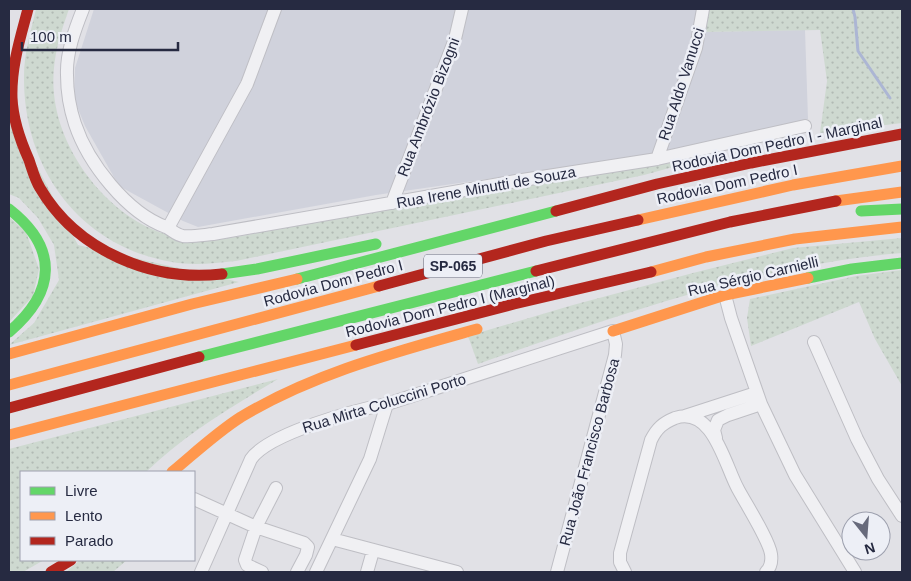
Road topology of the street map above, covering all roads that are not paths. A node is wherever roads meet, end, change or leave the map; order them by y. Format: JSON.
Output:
{"nodes":[{"id":1,"x":22,"y":9,"type":"edge"},
{"id":2,"x":28,"y":9,"type":"edge"},
{"id":3,"x":83,"y":9,"type":"edge"},
{"id":4,"x":275,"y":9,"type":"edge"},
{"id":5,"x":462,"y":9,"type":"edge"},
{"id":6,"x":703,"y":9,"type":"edge"},
{"id":7,"x":9,"y":44,"type":"edge"},
{"id":8,"x":805,"y":126,"type":"dead end"},
{"id":9,"x":902,"y":134,"type":"edge"},
{"id":10,"x":657,"y":159,"type":"junction"},
{"id":11,"x":902,"y":166,"type":"edge"},
{"id":12,"x":657,"y":184,"type":"junction"},
{"id":13,"x":902,"y":192,"type":"edge"},
{"id":14,"x":392,"y":203,"type":"junction"},
{"id":15,"x":9,"y":209,"type":"edge"},
{"id":16,"x":902,"y":209,"type":"edge"},
{"id":17,"x":496,"y":215,"type":"dead end"},
{"id":18,"x":730,"y":222,"type":"junction"},
{"id":19,"x":902,"y":227,"type":"edge"},
{"id":20,"x":168,"y":228,"type":"junction"},
{"id":21,"x":440,"y":230,"type":"dead end"},
{"id":22,"x":422,"y":234,"type":"dead end"},
{"id":23,"x":384,"y":242,"type":"dead end"},
{"id":24,"x":902,"y":263,"type":"edge"},
{"id":25,"x":622,"y":279,"type":"junction"},
{"id":26,"x":725,"y":295,"type":"junction"},
{"id":27,"x":555,"y":306,"type":"dead end"},
{"id":28,"x":492,"y":325,"type":"dead end"},
{"id":29,"x":613,"y":331,"type":"junction"},
{"id":30,"x":9,"y":332,"type":"edge"},
{"id":31,"x":814,"y":342,"type":"dead end"},
{"id":32,"x":9,"y":354,"type":"edge"},
{"id":33,"x":9,"y":386,"type":"edge"},
{"id":34,"x":759,"y":398,"type":"junction"},
{"id":35,"x":388,"y":404,"type":"junction"},
{"id":36,"x":9,"y":408,"type":"edge"},
{"id":37,"x":684,"y":416,"type":"junction"},
{"id":38,"x":9,"y":435,"type":"edge"},
{"id":39,"x":716,"y":438,"type":"junction"},
{"id":40,"x":173,"y":471,"type":"edge"},
{"id":41,"x":276,"y":488,"type":"dead end"},
{"id":42,"x":195,"y":499,"type":"edge"},
{"id":43,"x":228,"y":513,"type":"junction"},
{"id":44,"x":902,"y":516,"type":"edge"},
{"id":45,"x":256,"y":527,"type":"junction"},
{"id":46,"x":332,"y":539,"type":"junction"},
{"id":47,"x":373,"y":551,"type":"junction"},
{"id":48,"x":69,"y":561,"type":"edge"},
{"id":49,"x":51,"y":572,"type":"edge"},
{"id":50,"x":201,"y":572,"type":"edge"},
{"id":51,"x":262,"y":572,"type":"edge"},
{"id":52,"x":297,"y":572,"type":"edge"},
{"id":53,"x":316,"y":572,"type":"edge"},
{"id":54,"x":367,"y":572,"type":"edge"},
{"id":55,"x":457,"y":572,"type":"edge"},
{"id":56,"x":557,"y":572,"type":"edge"},
{"id":57,"x":625,"y":572,"type":"edge"},
{"id":58,"x":766,"y":572,"type":"edge"},
{"id":59,"x":855,"y":572,"type":"edge"}],
"edges":[{"from":1,"to":7,"type":"main road"},
{"from":2,"to":23,"type":"main road"},
{"from":3,"to":20,"type":"street","name":"Rua Irene Minutti de Souza"},
{"from":4,"to":20,"type":"street"},
{"from":5,"to":14,"type":"street","name":"Rua Ambrózio Bizogni"},
{"from":6,"to":10,"type":"street","name":"Rua Aldo Vanucci"},
{"from":8,"to":10,"type":"street","name":"Rua Irene Minutti de Souza"},
{"from":9,"to":12,"type":"main road","name":"Rodovia Dom Pedro I - Marginal"},
{"from":10,"to":14,"type":"street","name":"Rua Irene Minutti de Souza"},
{"from":11,"to":33,"type":"main road","name":"Rodovia Dom Pedro I","number":"SP-065"},
{"from":12,"to":17,"type":"main road"},
{"from":12,"to":32,"type":"main road","number":"SP-065"},
{"from":13,"to":18,"type":"main road","number":"SP-065"},
{"from":14,"to":20,"type":"street","name":"Rua Irene Minutti de Souza"},
{"from":15,"to":30,"type":"main road"},
{"from":16,"to":18,"type":"main road"},
{"from":18,"to":36,"type":"main road","number":"SP-065"},
{"from":19,"to":25,"type":"main road","name":"Rodovia Dom Pedro I (Marginal)"},
{"from":21,"to":22,"type":"main road"},
{"from":24,"to":26,"type":"main road","name":"Rua Sérgio Carnielli"},
{"from":25,"to":27,"type":"main road"},
{"from":25,"to":38,"type":"main road","name":"Rodovia Dom Pedro I (Marginal)"},
{"from":26,"to":29,"type":"main road","name":"Rua Sérgio Carnielli"},
{"from":26,"to":34,"type":"street"},
{"from":28,"to":40,"type":"main road"},
{"from":29,"to":35,"type":"street","name":"Rua Mirta Coluccini Porto"},
{"from":29,"to":56,"type":"street","name":"Rua João Francisco Barbosa"},
{"from":31,"to":44,"type":"street"},
{"from":34,"to":37,"type":"street"},
{"from":34,"to":39,"type":"street"},
{"from":34,"to":59,"type":"street"},
{"from":35,"to":43,"type":"street","name":"Rua Mirta Coluccini Porto"},
{"from":35,"to":46,"type":"street"},
{"from":37,"to":39,"type":"street"},
{"from":37,"to":57,"type":"street"},
{"from":39,"to":58,"type":"street"},
{"from":41,"to":45,"type":"street"},
{"from":42,"to":43,"type":"street"},
{"from":43,"to":45,"type":"street"},
{"from":43,"to":50,"type":"street","name":"Rua Mirta Coluccini Porto"},
{"from":45,"to":51,"type":"street"},
{"from":45,"to":52,"type":"street"},
{"from":46,"to":47,"type":"street"},
{"from":46,"to":53,"type":"street"},
{"from":47,"to":54,"type":"street"},
{"from":47,"to":55,"type":"street"},
{"from":48,"to":49,"type":"main road"}]}
